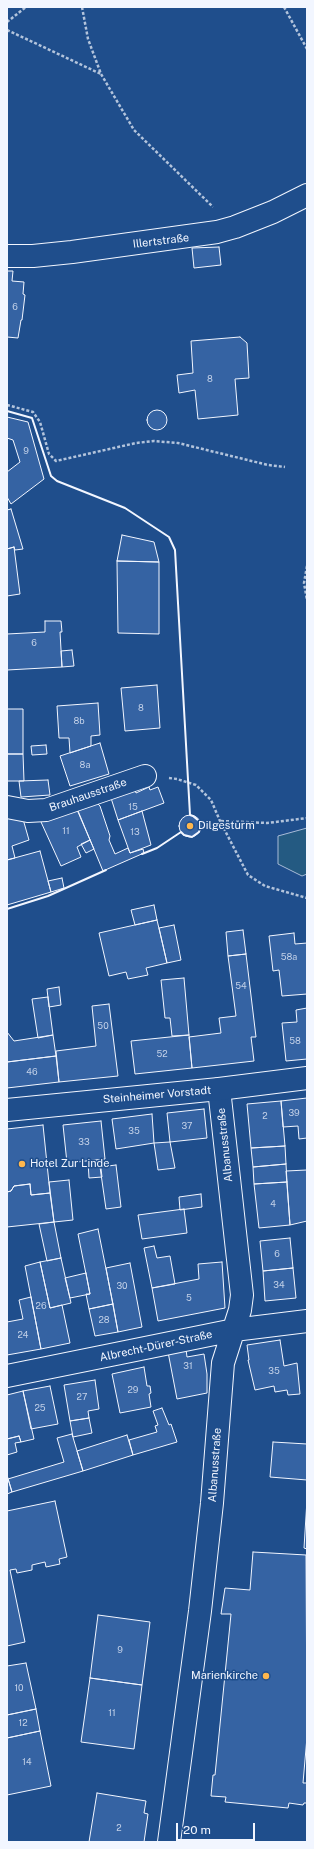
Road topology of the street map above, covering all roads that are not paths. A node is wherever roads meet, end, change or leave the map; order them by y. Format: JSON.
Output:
{"nodes":[{"id":1,"x":307,"y":195,"type":"edge"},
{"id":2,"x":7,"y":256,"type":"edge"},
{"id":3,"x":145,"y":776,"type":"road end"},
{"id":4,"x":7,"y":807,"type":"edge"},
{"id":5,"x":307,"y":1078,"type":"edge"},
{"id":6,"x":218,"y":1089,"type":"junction"},
{"id":7,"x":7,"y":1110,"type":"edge"},
{"id":8,"x":307,"y":1321,"type":"edge"},
{"id":9,"x":234,"y":1330,"type":"junction"},
{"id":10,"x":7,"y":1376,"type":"edge"},
{"id":11,"x":169,"y":1842,"type":"edge"}],
"edges":[{"from":1,"to":2,"type":"street","name":"Illertstraße"},
{"from":3,"to":4,"type":"street","name":"Brauhausstraße"},
{"from":5,"to":6,"type":"street","name":"Steinheimer Vorstadt"},
{"from":6,"to":7,"type":"street","name":"Steinheimer Vorstadt"},
{"from":6,"to":9,"type":"street","name":"Albanusstraße"},
{"from":8,"to":9,"type":"street","name":"Albrecht-Dürer-Straße"},
{"from":9,"to":10,"type":"street","name":"Albrecht-Dürer-Straße"},
{"from":9,"to":11,"type":"street","name":"Albanusstraße"}]}
